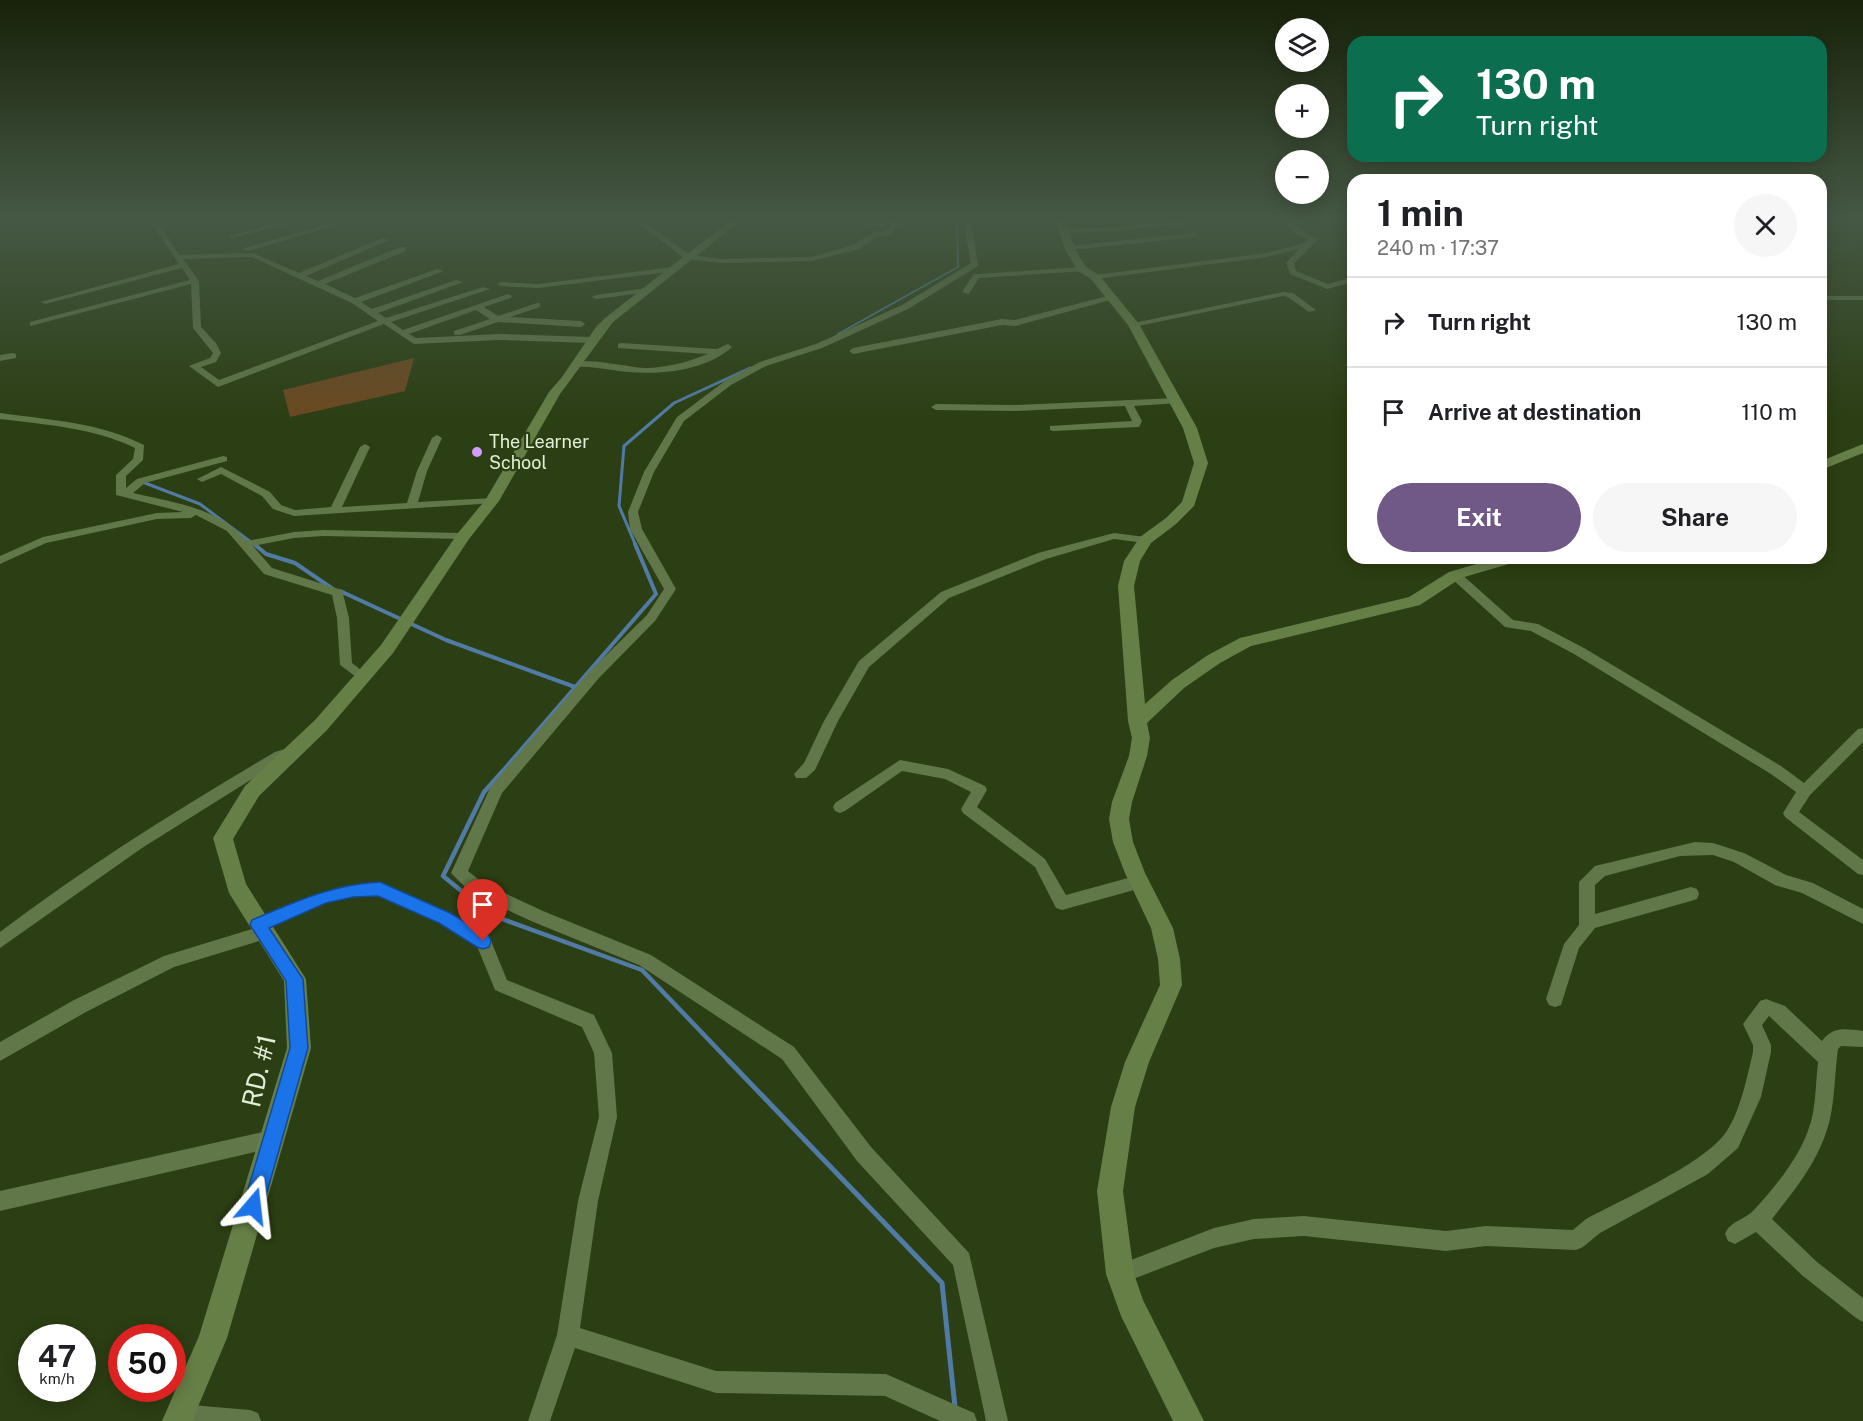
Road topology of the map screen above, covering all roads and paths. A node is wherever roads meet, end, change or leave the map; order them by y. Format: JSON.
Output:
{"nodes":[{"id":1,"x":100,"y":285,"type":"edge"},
{"id":2,"x":179,"y":285,"type":"edge"},
{"id":3,"x":195,"y":285,"type":"edge"},
{"id":4,"x":322,"y":285,"type":"edge"},
{"id":5,"x":400,"y":285,"type":"edge"},
{"id":6,"x":449,"y":285,"type":"edge"},
{"id":7,"x":525,"y":285,"type":"edge"},
{"id":8,"x":543,"y":285,"type":"edge"},
{"id":9,"x":653,"y":285,"type":"edge"},
{"id":10,"x":940,"y":285,"type":"edge"},
{"id":11,"x":971,"y":285,"type":"edge"},
{"id":12,"x":1102,"y":285,"type":"edge"},
{"id":13,"x":486,"y":289,"type":"dead end"},
{"id":14,"x":647,"y":290,"type":"junction"},
{"id":15,"x":966,"y":292,"type":"dead end"},
{"id":16,"x":508,"y":296,"type":"dead end"},
{"id":17,"x":596,"y":297,"type":"dead end"},
{"id":18,"x":1111,"y":297,"type":"junction"},
{"id":19,"x":1827,"y":298,"type":"edge"},
{"id":20,"x":1863,"y":298,"type":"edge"},
{"id":21,"x":355,"y":301,"type":"junction"},
{"id":22,"x":45,"y":302,"type":"dead end"},
{"id":23,"x":537,"y":305,"type":"dead end"},
{"id":24,"x":477,"y":307,"type":"junction"},
{"id":25,"x":1312,"y":310,"type":"dead end"},
{"id":26,"x":371,"y":312,"type":"junction"},
{"id":27,"x":497,"y":319,"type":"junction"},
{"id":28,"x":385,"y":321,"type":"junction"},
{"id":29,"x":33,"y":324,"type":"dead end"},
{"id":30,"x":581,"y":324,"type":"dead end"},
{"id":31,"x":1133,"y":324,"type":"junction"},
{"id":32,"x":403,"y":333,"type":"junction"},
{"id":33,"x":444,"y":338,"type":"junction"},
{"id":34,"x":592,"y":340,"type":"junction"},
{"id":35,"x":621,"y":346,"type":"dead end"},
{"id":36,"x":728,"y":347,"type":"dead end"},
{"id":37,"x":853,"y":351,"type":"dead end"},
{"id":38,"x":718,"y":352,"type":"junction"},
{"id":39,"x":13,"y":356,"type":"dead end"},
{"id":40,"x":0,"y":358,"type":"edge"},
{"id":41,"x":577,"y":364,"type":"junction"},
{"id":42,"x":1176,"y":401,"type":"junction"},
{"id":43,"x":1128,"y":404,"type":"junction"},
{"id":44,"x":936,"y":407,"type":"dead end"},
{"id":45,"x":0,"y":416,"type":"edge"},
{"id":46,"x":18,"y":418,"type":"junction"},
{"id":47,"x":0,"y":426,"type":"edge"},
{"id":48,"x":1053,"y":428,"type":"dead end"},
{"id":49,"x":437,"y":438,"type":"dead end"},
{"id":50,"x":364,"y":447,"type":"dead end"},
{"id":51,"x":1863,"y":448,"type":"edge"},
{"id":52,"x":223,"y":459,"type":"dead end"},
{"id":53,"x":1827,"y":463,"type":"edge"},
{"id":54,"x":201,"y":479,"type":"dead end"},
{"id":55,"x":120,"y":493,"type":"junction"},
{"id":56,"x":492,"y":501,"type":"junction"},
{"id":57,"x":411,"y":506,"type":"junction"},
{"id":58,"x":335,"y":510,"type":"junction"},
{"id":59,"x":205,"y":514,"type":"junction"},
{"id":60,"x":463,"y":536,"type":"junction"},
{"id":61,"x":1144,"y":540,"type":"junction"},
{"id":62,"x":247,"y":544,"type":"junction"},
{"id":63,"x":0,"y":560,"type":"edge"},
{"id":64,"x":1493,"y":564,"type":"edge"},
{"id":65,"x":1455,"y":575,"type":"junction"},
{"id":66,"x":363,"y":677,"type":"junction"},
{"id":67,"x":1137,"y":721,"type":"junction"},
{"id":68,"x":1863,"y":733,"type":"edge"},
{"id":69,"x":290,"y":753,"type":"junction"},
{"id":70,"x":801,"y":774,"type":"dead end"},
{"id":71,"x":1805,"y":790,"type":"junction"},
{"id":72,"x":840,"y":807,"type":"dead end"},
{"id":73,"x":1863,"y":869,"type":"edge"},
{"id":74,"x":1139,"y":882,"type":"junction"},
{"id":75,"x":1691,"y":894,"type":"dead end"},
{"id":76,"x":1863,"y":918,"type":"edge"},
{"id":77,"x":1588,"y":923,"type":"junction"},
{"id":78,"x":261,"y":929,"type":"junction"},
{"id":79,"x":0,"y":941,"type":"edge"},
{"id":80,"x":1555,"y":999,"type":"dead end"},
{"id":81,"x":1863,"y":1039,"type":"edge"},
{"id":82,"x":0,"y":1052,"type":"edge"},
{"id":83,"x":1826,"y":1057,"type":"junction"},
{"id":84,"x":272,"y":1140,"type":"junction"},
{"id":85,"x":0,"y":1201,"type":"edge"},
{"id":86,"x":1758,"y":1220,"type":"junction"},
{"id":87,"x":1735,"y":1234,"type":"dead end"},
{"id":88,"x":1120,"y":1274,"type":"junction"},
{"id":89,"x":1863,"y":1311,"type":"edge"},
{"id":90,"x":568,"y":1335,"type":"junction"},
{"id":91,"x":178,"y":1418,"type":"edge"},
{"id":92,"x":250,"y":1421,"type":"edge"},
{"id":93,"x":538,"y":1421,"type":"edge"},
{"id":94,"x":966,"y":1421,"type":"edge"},
{"id":95,"x":997,"y":1421,"type":"edge"},
{"id":96,"x":1190,"y":1421,"type":"edge"}],
"edges":[{"from":1,"to":22,"type":"street"},
{"from":2,"to":29,"type":"street"},
{"from":3,"to":28,"type":"street"},
{"from":4,"to":21,"type":"street"},
{"from":5,"to":21,"type":"street"},
{"from":6,"to":26,"type":"street"},
{"from":7,"to":8,"type":"street"},
{"from":9,"to":14,"type":"street","name":"RD. #1"},
{"from":10,"to":95,"type":"street"},
{"from":11,"to":15,"type":"street"},
{"from":12,"to":18,"type":"street"},
{"from":13,"to":28,"type":"street"},
{"from":14,"to":17,"type":"street"},
{"from":14,"to":34,"type":"street","name":"RD. #1"},
{"from":16,"to":24,"type":"street"},
{"from":18,"to":31,"type":"street"},
{"from":18,"to":37,"type":"street"},
{"from":19,"to":20,"type":"street"},
{"from":21,"to":26,"type":"street"},
{"from":23,"to":27,"type":"street"},
{"from":24,"to":27,"type":"street"},
{"from":24,"to":32,"type":"street"},
{"from":25,"to":31,"type":"street"},
{"from":26,"to":28,"type":"street"},
{"from":27,"to":30,"type":"street"},
{"from":27,"to":33,"type":"street"},
{"from":28,"to":32,"type":"street"},
{"from":31,"to":42,"type":"street"},
{"from":32,"to":33,"type":"street"},
{"from":33,"to":34,"type":"street"},
{"from":34,"to":41,"type":"street","name":"RD. #1"},
{"from":35,"to":38,"type":"street"},
{"from":36,"to":38,"type":"street"},
{"from":38,"to":41,"type":"street"},
{"from":39,"to":40,"type":"street"},
{"from":41,"to":56,"type":"street","name":"RD. #1"},
{"from":42,"to":43,"type":"street"},
{"from":42,"to":61,"type":"street"},
{"from":43,"to":44,"type":"street"},
{"from":43,"to":48,"type":"street"},
{"from":45,"to":46,"type":"street"},
{"from":46,"to":47,"type":"street"},
{"from":46,"to":55,"type":"street"},
{"from":49,"to":57,"type":"street"},
{"from":50,"to":58,"type":"street"},
{"from":51,"to":53,"type":"street"},
{"from":52,"to":55,"type":"street"},
{"from":54,"to":58,"type":"street"},
{"from":55,"to":59,"type":"street"},
{"from":56,"to":57,"type":"street"},
{"from":56,"to":60,"type":"street","name":"RD. #1"},
{"from":57,"to":58,"type":"street"},
{"from":59,"to":62,"type":"street"},
{"from":59,"to":63,"type":"street"},
{"from":60,"to":62,"type":"street"},
{"from":60,"to":66,"type":"street","name":"RD. #1"},
{"from":61,"to":67,"type":"street"},
{"from":61,"to":70,"type":"street"},
{"from":62,"to":66,"type":"street"},
{"from":64,"to":65,"type":"street"},
{"from":65,"to":67,"type":"street"},
{"from":65,"to":71,"type":"street"},
{"from":66,"to":69,"type":"street","name":"RD. #1"},
{"from":67,"to":74,"type":"street"},
{"from":68,"to":71,"type":"street"},
{"from":69,"to":78,"type":"street","name":"RD. #1"},
{"from":69,"to":79,"type":"street"},
{"from":71,"to":73,"type":"street"},
{"from":72,"to":74,"type":"street"},
{"from":74,"to":88,"type":"street"},
{"from":75,"to":77,"type":"street"},
{"from":76,"to":77,"type":"street"},
{"from":77,"to":80,"type":"street"},
{"from":78,"to":82,"type":"street"},
{"from":78,"to":84,"type":"street","name":"RD. #1"},
{"from":78,"to":90,"type":"street"},
{"from":81,"to":83,"type":"street"},
{"from":83,"to":86,"type":"street"},
{"from":83,"to":88,"type":"street"},
{"from":84,"to":85,"type":"street"},
{"from":84,"to":91,"type":"street","name":"RD. #1"},
{"from":86,"to":87,"type":"street"},
{"from":86,"to":89,"type":"street"},
{"from":88,"to":96,"type":"street"},
{"from":90,"to":93,"type":"street"},
{"from":90,"to":94,"type":"street"},
{"from":91,"to":92,"type":"street"}]}
